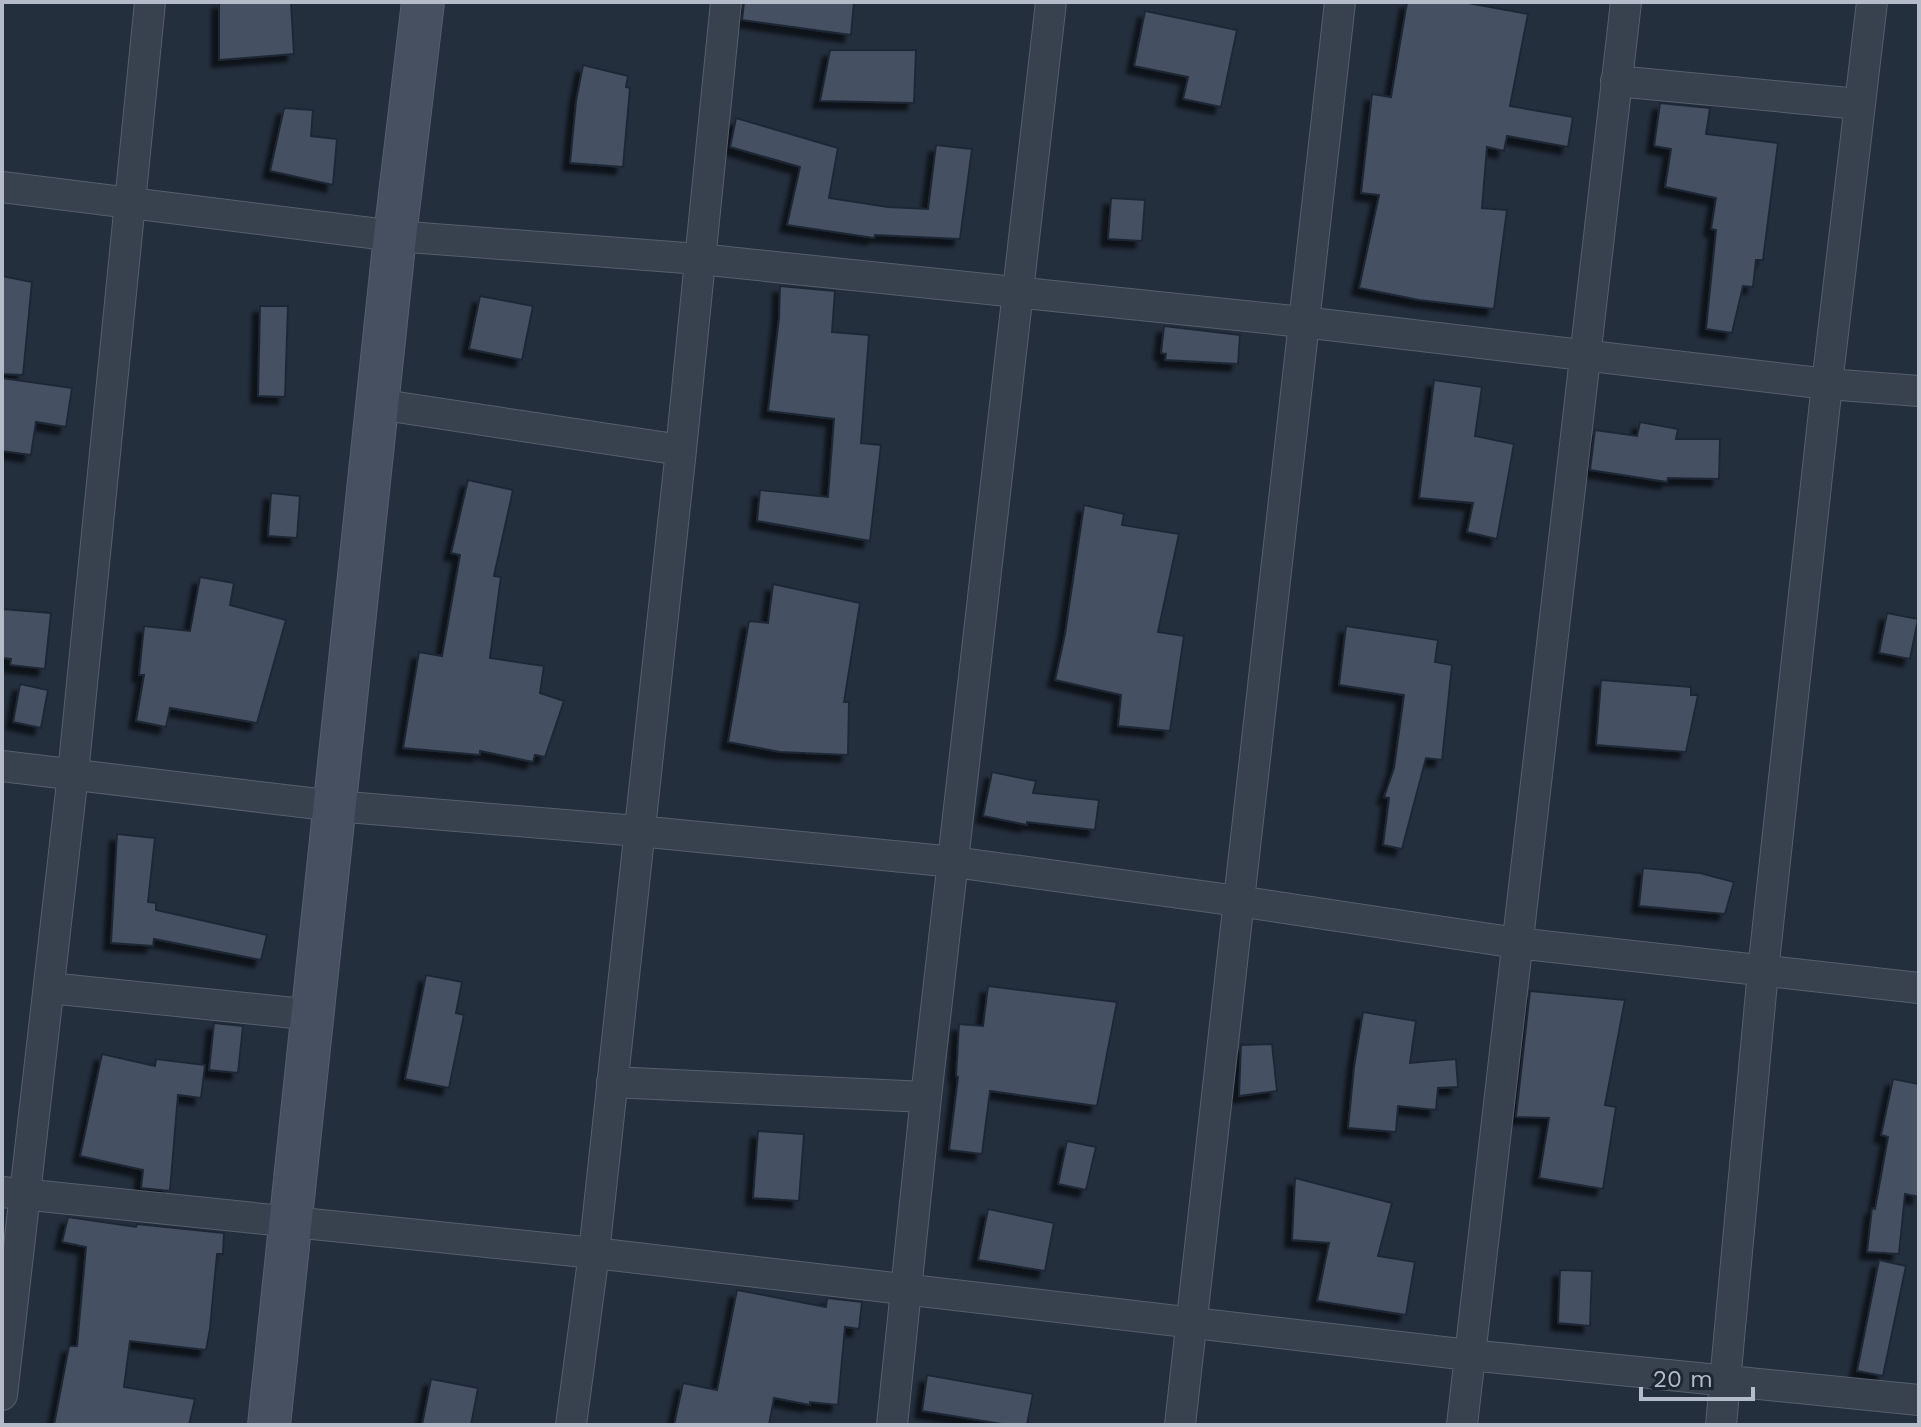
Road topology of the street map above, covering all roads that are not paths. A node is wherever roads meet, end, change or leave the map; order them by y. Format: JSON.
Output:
{"nodes":[{"id":1,"x":150,"y":2,"type":"edge"},
{"id":2,"x":423,"y":2,"type":"edge"},
{"id":3,"x":726,"y":2,"type":"edge"},
{"id":4,"x":1051,"y":2,"type":"edge"},
{"id":5,"x":1340,"y":2,"type":"edge"},
{"id":6,"x":1626,"y":2,"type":"edge"},
{"id":7,"x":1872,"y":2,"type":"edge"},
{"id":8,"x":1616,"y":81,"type":"junction"},
{"id":9,"x":1859,"y":104,"type":"junction"},
{"id":10,"x":2,"y":187,"type":"edge"},
{"id":11,"x":129,"y":203,"type":"junction"},
{"id":12,"x":395,"y":236,"type":"junction"},
{"id":13,"x":699,"y":259,"type":"junction"},
{"id":14,"x":1019,"y":294,"type":"junction"},
{"id":15,"x":1303,"y":322,"type":"junction"},
{"id":16,"x":1585,"y":356,"type":"junction"},
{"id":17,"x":1827,"y":384,"type":"junction"},
{"id":18,"x":1919,"y":391,"type":"edge"},
{"id":19,"x":377,"y":404,"type":"junction"},
{"id":20,"x":681,"y":450,"type":"junction"},
{"id":21,"x":2,"y":766,"type":"edge"},
{"id":22,"x":73,"y":774,"type":"junction"},
{"id":23,"x":335,"y":806,"type":"junction"},
{"id":24,"x":638,"y":831,"type":"junction"},
{"id":25,"x":954,"y":862,"type":"junction"},
{"id":26,"x":1238,"y":901,"type":"junction"},
{"id":27,"x":1517,"y":943,"type":"junction"},
{"id":28,"x":1763,"y":971,"type":"junction"},
{"id":29,"x":49,"y":988,"type":"junction"},
{"id":30,"x":1919,"y":988,"type":"edge"},
{"id":31,"x":314,"y":1015,"type":"junction"},
{"id":32,"x":612,"y":1082,"type":"junction"},
{"id":33,"x":926,"y":1097,"type":"junction"},
{"id":34,"x":14,"y":1193,"type":"edge"},
{"id":35,"x":292,"y":1221,"type":"junction"},
{"id":36,"x":594,"y":1253,"type":"junction"},
{"id":37,"x":908,"y":1290,"type":"junction"},
{"id":38,"x":1191,"y":1321,"type":"junction"},
{"id":39,"x":1469,"y":1355,"type":"junction"},
{"id":40,"x":1727,"y":1380,"type":"junction"},
{"id":41,"x":2,"y":1395,"type":"edge"},
{"id":42,"x":1919,"y":1400,"type":"edge"},
{"id":43,"x":269,"y":1425,"type":"edge"},
{"id":44,"x":571,"y":1425,"type":"edge"},
{"id":45,"x":892,"y":1425,"type":"edge"},
{"id":46,"x":1180,"y":1425,"type":"edge"},
{"id":47,"x":1462,"y":1425,"type":"edge"},
{"id":48,"x":1721,"y":1425,"type":"edge"}],
"edges":[{"from":1,"to":11,"type":"street"},
{"from":2,"to":12,"type":"street"},
{"from":3,"to":13,"type":"street"},
{"from":4,"to":14,"type":"street"},
{"from":5,"to":15,"type":"street"},
{"from":6,"to":8,"type":"street"},
{"from":7,"to":9,"type":"street"},
{"from":8,"to":9,"type":"street"},
{"from":8,"to":16,"type":"street"},
{"from":9,"to":17,"type":"street"},
{"from":10,"to":11,"type":"street"},
{"from":11,"to":12,"type":"street"},
{"from":11,"to":22,"type":"street"},
{"from":12,"to":13,"type":"street"},
{"from":12,"to":19,"type":"street"},
{"from":13,"to":14,"type":"street"},
{"from":13,"to":20,"type":"street"},
{"from":14,"to":15,"type":"street"},
{"from":14,"to":25,"type":"street"},
{"from":15,"to":16,"type":"street"},
{"from":15,"to":26,"type":"street"},
{"from":16,"to":17,"type":"street"},
{"from":16,"to":27,"type":"street"},
{"from":17,"to":18,"type":"street"},
{"from":17,"to":28,"type":"street"},
{"from":19,"to":20,"type":"street"},
{"from":19,"to":23,"type":"street"},
{"from":20,"to":24,"type":"street"},
{"from":21,"to":22,"type":"street"},
{"from":22,"to":23,"type":"street"},
{"from":22,"to":29,"type":"street"},
{"from":23,"to":24,"type":"street"},
{"from":23,"to":31,"type":"street"},
{"from":24,"to":25,"type":"street"},
{"from":24,"to":32,"type":"street"},
{"from":25,"to":26,"type":"street"},
{"from":25,"to":33,"type":"street"},
{"from":26,"to":27,"type":"street"},
{"from":26,"to":38,"type":"street"},
{"from":27,"to":28,"type":"street"},
{"from":27,"to":39,"type":"street"},
{"from":28,"to":30,"type":"street"},
{"from":28,"to":40,"type":"street"},
{"from":29,"to":31,"type":"street"},
{"from":29,"to":34,"type":"street"},
{"from":31,"to":35,"type":"street"},
{"from":32,"to":33,"type":"street"},
{"from":32,"to":36,"type":"street"},
{"from":33,"to":37,"type":"street"},
{"from":34,"to":35,"type":"street"},
{"from":34,"to":41,"type":"street"},
{"from":35,"to":36,"type":"street"},
{"from":35,"to":43,"type":"street"},
{"from":36,"to":37,"type":"street"},
{"from":36,"to":44,"type":"street"},
{"from":37,"to":38,"type":"street"},
{"from":37,"to":45,"type":"street"},
{"from":38,"to":39,"type":"street"},
{"from":38,"to":46,"type":"street"},
{"from":39,"to":40,"type":"street"},
{"from":39,"to":47,"type":"street"},
{"from":40,"to":42,"type":"street"},
{"from":40,"to":48,"type":"street"}]}
